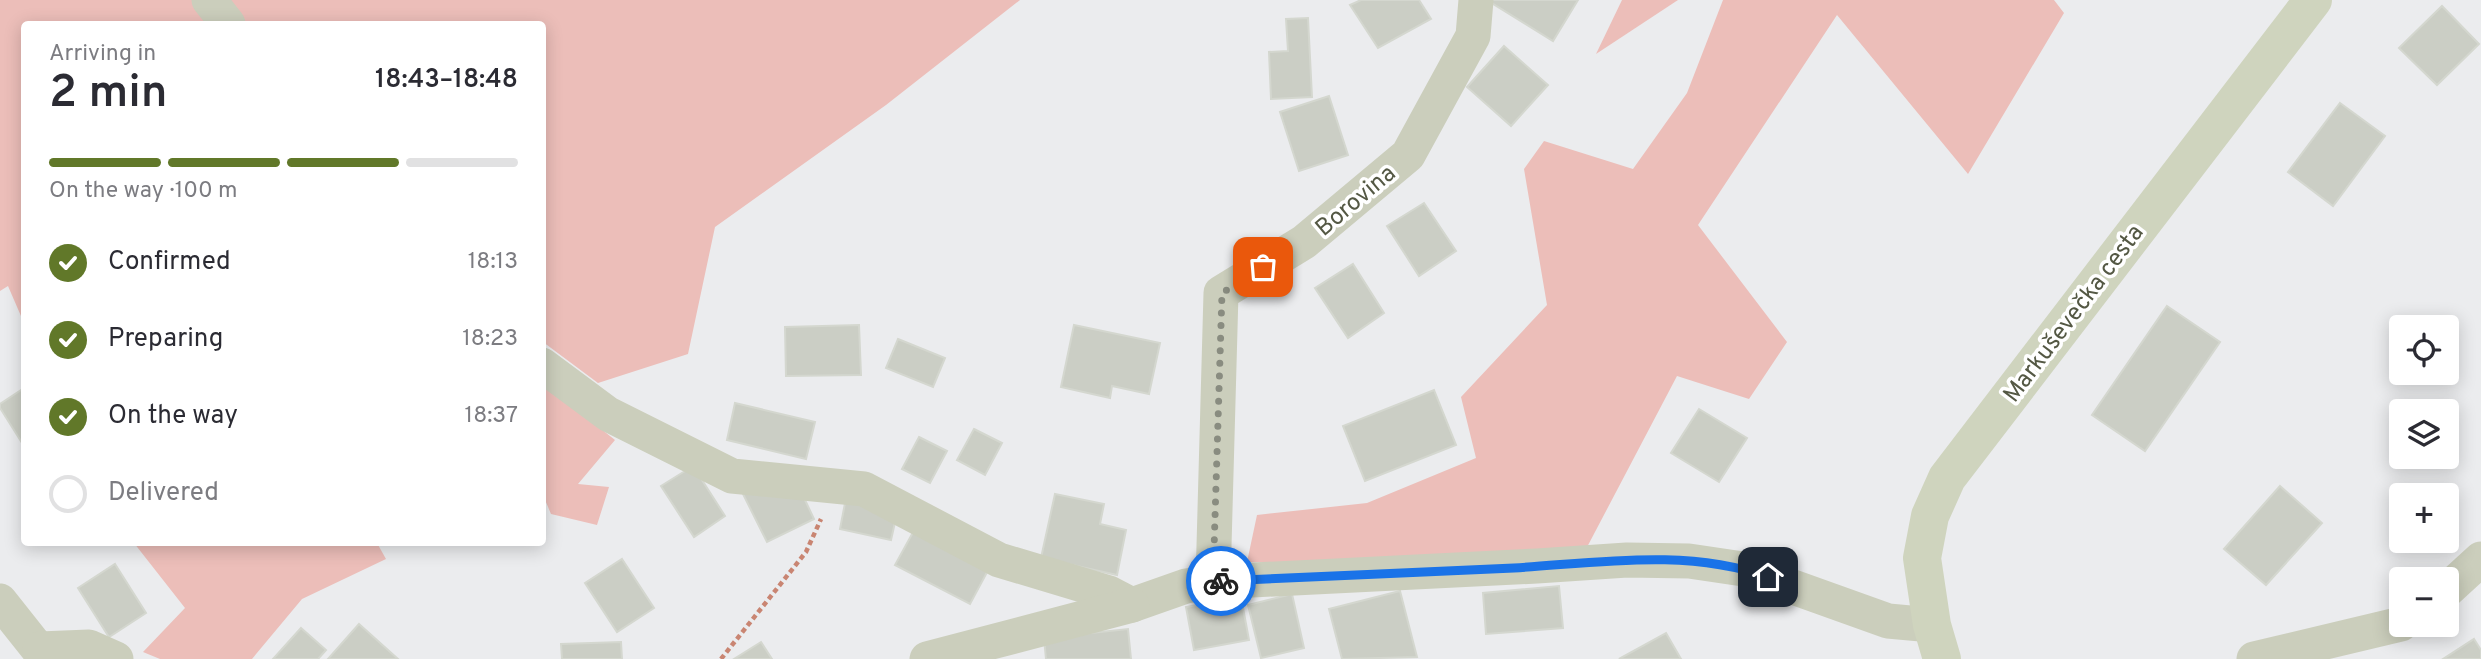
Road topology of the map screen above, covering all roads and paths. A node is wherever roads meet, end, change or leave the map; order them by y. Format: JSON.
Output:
{"nodes":[{"id":1,"x":209,"y":0,"type":"edge"},
{"id":2,"x":1476,"y":0,"type":"edge"},
{"id":3,"x":2313,"y":0,"type":"edge"},
{"id":4,"x":226,"y":21,"type":"edge"},
{"id":5,"x":546,"y":368,"type":"edge"},
{"id":6,"x":835,"y":486,"type":"junction"},
{"id":7,"x":2481,"y":559,"type":"edge"},
{"id":8,"x":2459,"y":579,"type":"edge"},
{"id":9,"x":1213,"y":582,"type":"junction"},
{"id":10,"x":0,"y":601,"type":"edge"},
{"id":11,"x":1132,"y":605,"type":"junction"},
{"id":12,"x":2389,"y":627,"type":"edge"},
{"id":13,"x":1937,"y":642,"type":"edge"},
{"id":14,"x":43,"y":654,"type":"edge"},
{"id":15,"x":116,"y":659,"type":"edge"},
{"id":16,"x":721,"y":659,"type":"edge"},
{"id":17,"x":927,"y":659,"type":"edge"},
{"id":18,"x":2254,"y":659,"type":"edge"}],
"edges":[{"from":1,"to":4,"type":"street"},
{"from":2,"to":9,"type":"street","name":"Borovina"},
{"from":3,"to":13,"type":"main road","name":"Markuševečka cesta"},
{"from":5,"to":6,"type":"street"},
{"from":6,"to":11,"type":"street"},
{"from":6,"to":16,"type":"path"},
{"from":7,"to":8,"type":"street"},
{"from":9,"to":11,"type":"street"},
{"from":9,"to":13,"type":"street"},
{"from":10,"to":14,"type":"street"},
{"from":11,"to":17,"type":"street"},
{"from":12,"to":18,"type":"street"},
{"from":14,"to":15,"type":"street"}]}
